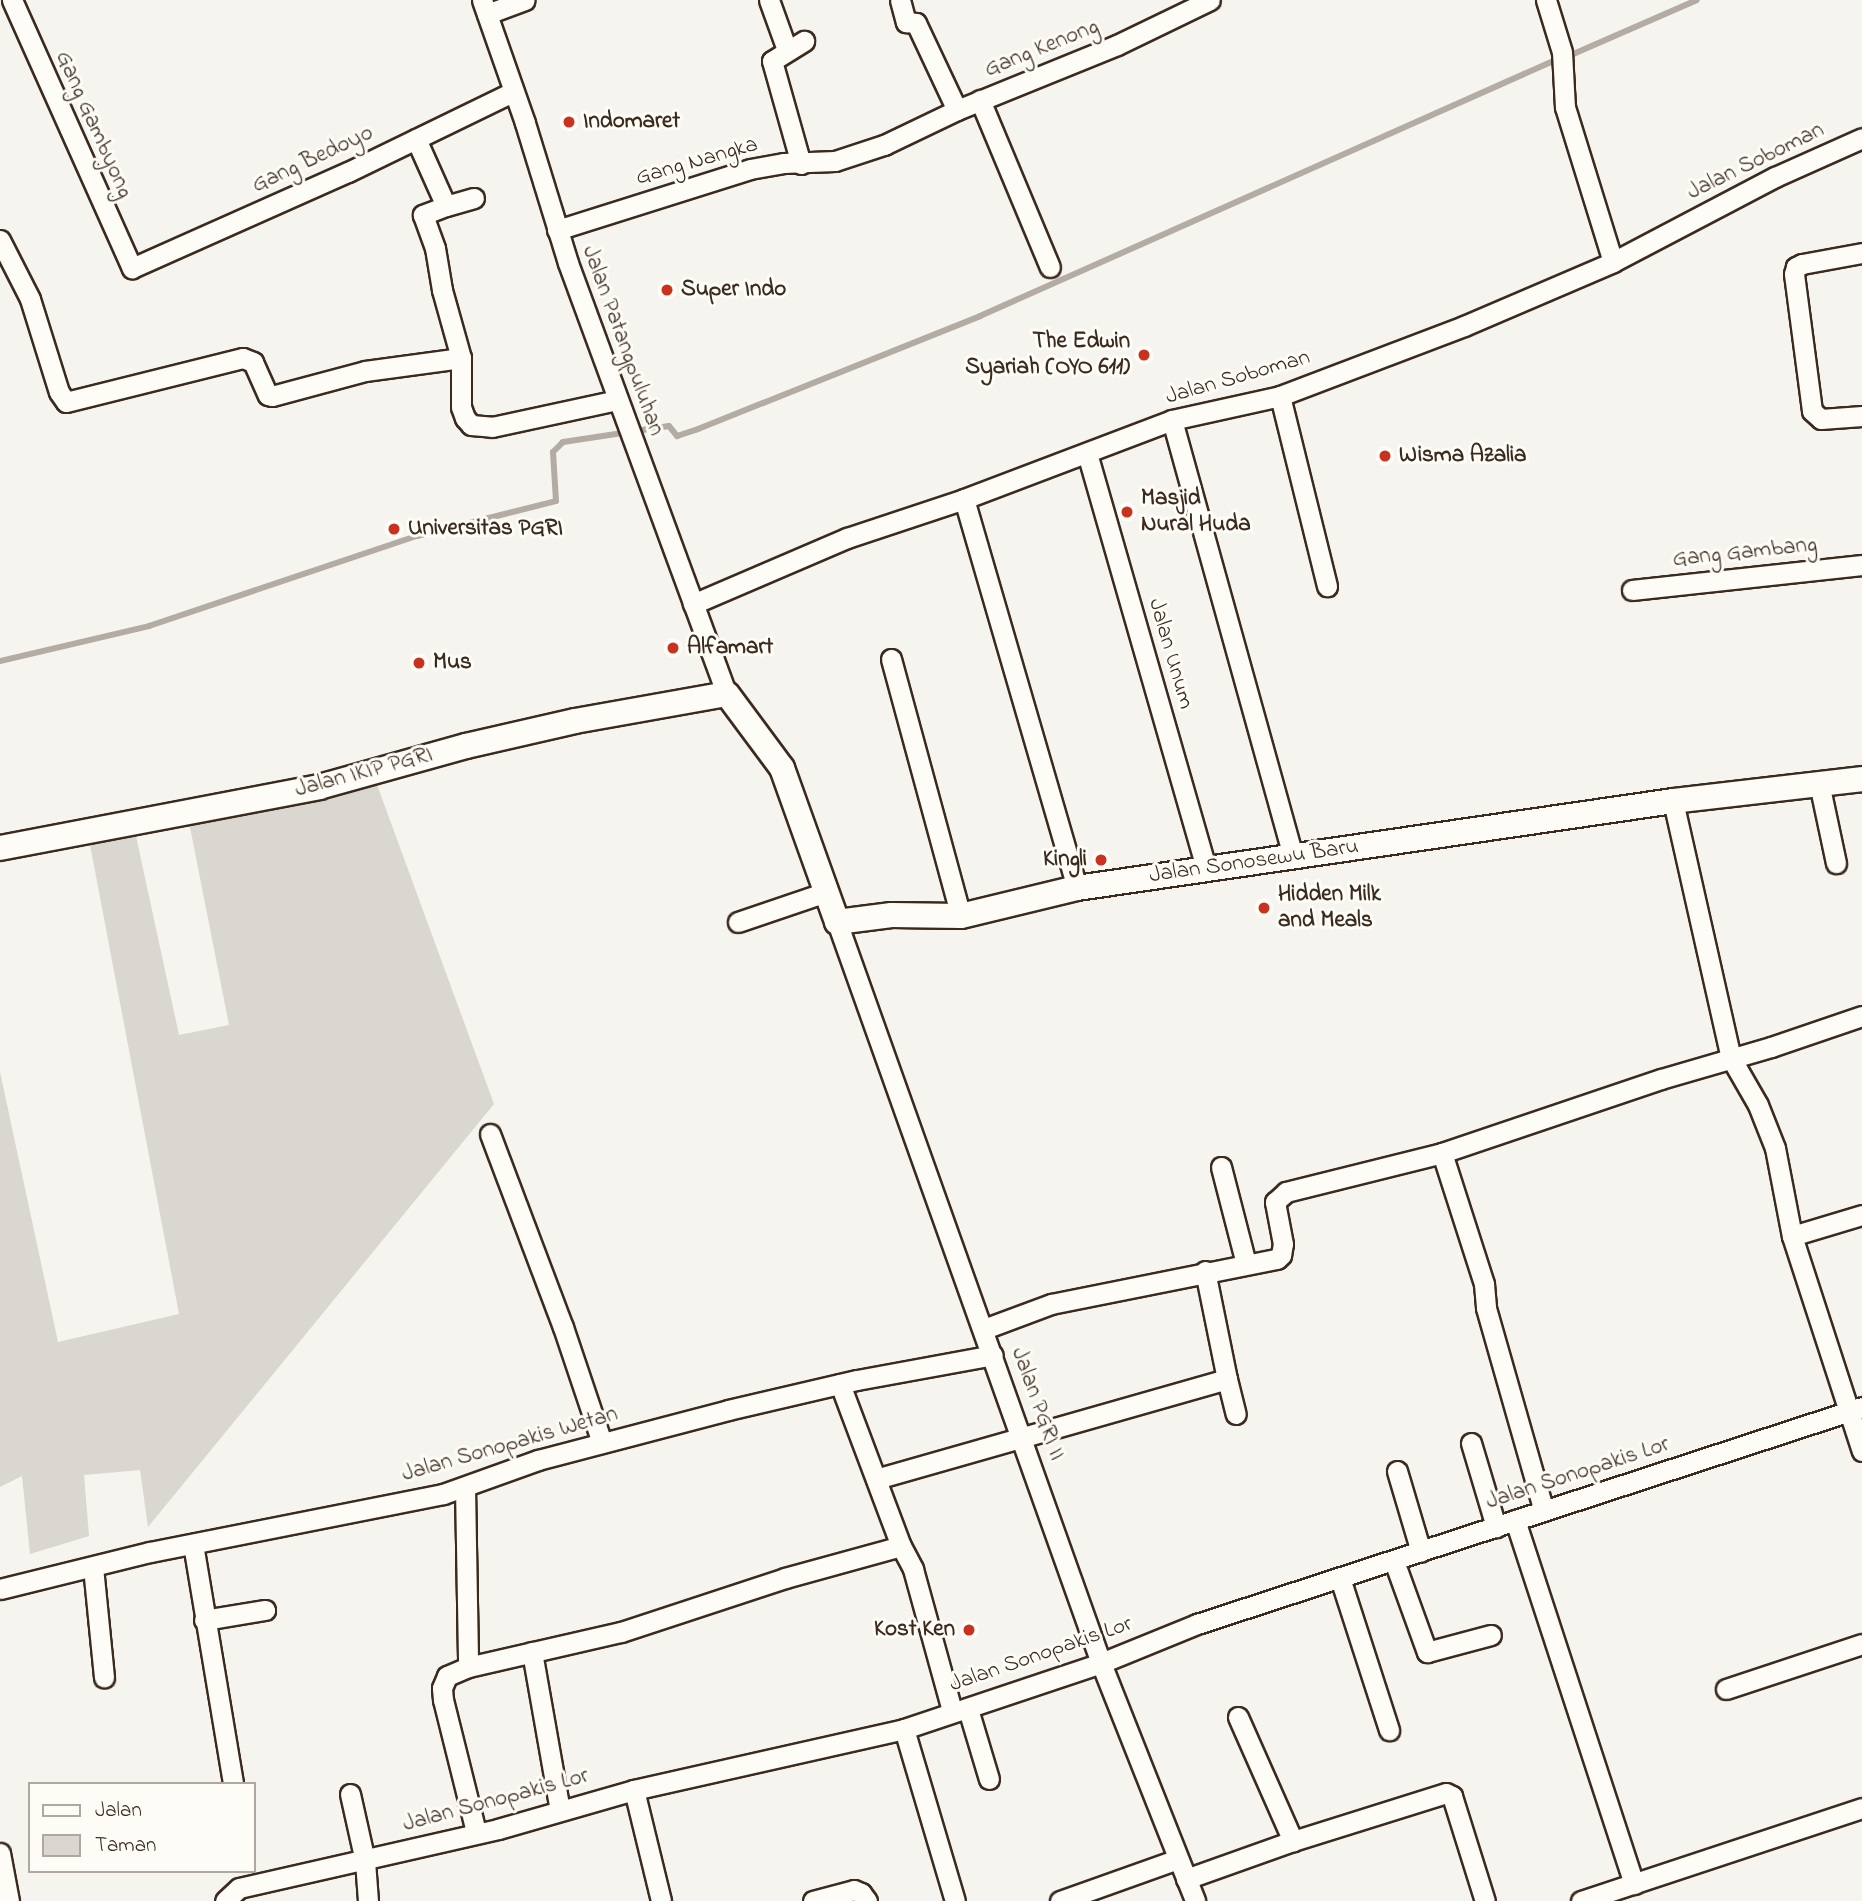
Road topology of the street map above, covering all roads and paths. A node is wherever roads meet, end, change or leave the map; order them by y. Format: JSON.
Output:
{"nodes":[{"id":1,"x":12,"y":0,"type":"edge"},
{"id":2,"x":525,"y":0,"type":"edge"},
{"id":3,"x":769,"y":0,"type":"edge"},
{"id":4,"x":900,"y":0,"type":"edge"},
{"id":5,"x":1210,"y":0,"type":"edge"},
{"id":6,"x":1546,"y":0,"type":"edge"},
{"id":7,"x":484,"y":7,"type":"edge"},
{"id":8,"x":513,"y":92,"type":"junction"},
{"id":9,"x":980,"y":100,"type":"junction"},
{"id":10,"x":957,"y":110,"type":"junction"},
{"id":11,"x":1862,"y":138,"type":"edge"},
{"id":12,"x":416,"y":139,"type":"junction"},
{"id":13,"x":892,"y":140,"type":"joint"},
{"id":14,"x":801,"y":164,"type":"junction"},
{"id":15,"x":474,"y":198,"type":"dead end"},
{"id":16,"x":446,"y":206,"type":"junction"},
{"id":17,"x":557,"y":230,"type":"junction"},
{"id":18,"x":0,"y":240,"type":"edge"},
{"id":19,"x":1862,"y":253,"type":"edge"},
{"id":20,"x":1613,"y":262,"type":"junction"},
{"id":21,"x":1050,"y":267,"type":"dead end"},
{"id":22,"x":132,"y":268,"type":"joint"},
{"id":23,"x":461,"y":358,"type":"junction"},
{"id":24,"x":1280,"y":396,"type":"junction"},
{"id":25,"x":617,"y":400,"type":"junction"},
{"id":26,"x":1862,"y":416,"type":"edge"},
{"id":27,"x":1172,"y":421,"type":"junction"},
{"id":28,"x":1087,"y":453,"type":"junction"},
{"id":29,"x":964,"y":499,"type":"junction"},
{"id":30,"x":1862,"y":565,"type":"edge"},
{"id":31,"x":1327,"y":586,"type":"dead end"},
{"id":32,"x":1632,"y":590,"type":"dead end"},
{"id":33,"x":692,"y":604,"type":"junction"},
{"id":34,"x":891,"y":659,"type":"dead end"},
{"id":35,"x":727,"y":694,"type":"junction"},
{"id":36,"x":1862,"y":779,"type":"edge"},
{"id":37,"x":1819,"y":783,"type":"junction"},
{"id":38,"x":1673,"y":801,"type":"junction"},
{"id":39,"x":0,"y":848,"type":"edge"},
{"id":40,"x":1293,"y":856,"type":"junction"},
{"id":41,"x":1836,"y":863,"type":"dead end"},
{"id":42,"x":1206,"y":869,"type":"junction"},
{"id":43,"x":1077,"y":888,"type":"junction"},
{"id":44,"x":826,"y":892,"type":"junction"},
{"id":45,"x":961,"y":916,"type":"junction"},
{"id":46,"x":738,"y":922,"type":"dead end"},
{"id":47,"x":837,"y":922,"type":"junction"},
{"id":48,"x":1862,"y":1016,"type":"edge"},
{"id":49,"x":1731,"y":1058,"type":"junction"},
{"id":50,"x":490,"y":1134,"type":"dead end"},
{"id":51,"x":1442,"y":1153,"type":"junction"},
{"id":52,"x":1221,"y":1167,"type":"dead end"},
{"id":53,"x":1862,"y":1215,"type":"edge"},
{"id":54,"x":1792,"y":1236,"type":"junction"},
{"id":55,"x":1246,"y":1264,"type":"junction"},
{"id":56,"x":1205,"y":1271,"type":"junction"},
{"id":57,"x":984,"y":1329,"type":"junction"},
{"id":58,"x":993,"y":1355,"type":"junction"},
{"id":59,"x":1227,"y":1379,"type":"junction"},
{"id":60,"x":840,"y":1384,"type":"junction"},
{"id":61,"x":1856,"y":1409,"type":"edge"},
{"id":62,"x":1236,"y":1413,"type":"dead end"},
{"id":63,"x":1022,"y":1436,"type":"junction"},
{"id":64,"x":602,"y":1443,"type":"junction"},
{"id":65,"x":1471,"y":1443,"type":"dead end"},
{"id":66,"x":1862,"y":1451,"type":"edge"},
{"id":67,"x":1397,"y":1471,"type":"dead end"},
{"id":68,"x":876,"y":1479,"type":"junction"},
{"id":69,"x":465,"y":1487,"type":"junction"},
{"id":70,"x":1544,"y":1511,"type":"junction"},
{"id":71,"x":1515,"y":1520,"type":"junction"},
{"id":72,"x":1496,"y":1527,"type":"junction"},
{"id":73,"x":193,"y":1544,"type":"junction"},
{"id":74,"x":901,"y":1546,"type":"junction"},
{"id":75,"x":1421,"y":1552,"type":"junction"},
{"id":76,"x":1394,"y":1561,"type":"junction"},
{"id":77,"x":93,"y":1567,"type":"junction"},
{"id":78,"x":1340,"y":1578,"type":"junction"},
{"id":79,"x":0,"y":1589,"type":"edge"},
{"id":80,"x":265,"y":1610,"type":"dead end"},
{"id":81,"x":204,"y":1620,"type":"junction"},
{"id":82,"x":1491,"y":1635,"type":"dead end"},
{"id":83,"x":1862,"y":1644,"type":"edge"},
{"id":84,"x":532,"y":1652,"type":"junction"},
{"id":85,"x":1101,"y":1663,"type":"junction"},
{"id":86,"x":468,"y":1667,"type":"junction"},
{"id":87,"x":104,"y":1676,"type":"dead end"},
{"id":88,"x":1726,"y":1689,"type":"dead end"},
{"id":89,"x":960,"y":1710,"type":"junction"},
{"id":90,"x":1238,"y":1717,"type":"dead end"},
{"id":91,"x":904,"y":1729,"type":"junction"},
{"id":92,"x":1389,"y":1730,"type":"dead end"},
{"id":93,"x":989,"y":1779,"type":"dead end"},
{"id":94,"x":233,"y":1782,"type":"edge"},
{"id":95,"x":634,"y":1790,"type":"junction"},
{"id":96,"x":349,"y":1794,"type":"dead end"},
{"id":97,"x":1862,"y":1808,"type":"edge"},
{"id":98,"x":560,"y":1811,"type":"junction"},
{"id":99,"x":476,"y":1832,"type":"junction"},
{"id":100,"x":1293,"y":1841,"type":"junction"},
{"id":101,"x":0,"y":1853,"type":"edge"},
{"id":102,"x":1178,"y":1859,"type":"junction"},
{"id":103,"x":365,"y":1861,"type":"junction"},
{"id":104,"x":1186,"y":1879,"type":"junction"},
{"id":105,"x":1634,"y":1884,"type":"junction"},
{"id":106,"x":233,"y":1887,"type":"edge"},
{"id":107,"x":9,"y":1901,"type":"edge"},
{"id":108,"x":368,"y":1901,"type":"edge"},
{"id":109,"x":661,"y":1901,"type":"edge"},
{"id":110,"x":813,"y":1901,"type":"edge"},
{"id":111,"x":867,"y":1901,"type":"edge"},
{"id":112,"x":955,"y":1901,"type":"edge"},
{"id":113,"x":1060,"y":1901,"type":"edge"},
{"id":114,"x":1195,"y":1901,"type":"edge"},
{"id":115,"x":1485,"y":1901,"type":"edge"},
{"id":116,"x":1581,"y":1901,"type":"edge"}],
"edges":[{"from":1,"to":22,"type":"street","name":"Gang Gambyong"},
{"from":2,"to":7,"type":"street"},
{"from":3,"to":14,"type":"street"},
{"from":4,"to":10,"type":"street"},
{"from":5,"to":9,"type":"street","name":"Gang Kenong"},
{"from":6,"to":20,"type":"street"},
{"from":7,"to":8,"type":"street","name":"Jalan Patangpuluhan"},
{"from":8,"to":12,"type":"street","name":"Gang Bedoyo"},
{"from":8,"to":17,"type":"street","name":"Jalan Patangpuluhan"},
{"from":9,"to":10,"type":"street","name":"Gang Kenong"},
{"from":9,"to":21,"type":"street"},
{"from":10,"to":13,"type":"street","name":"Gang Kenong"},
{"from":11,"to":20,"type":"street","name":"Jalan Soboman"},
{"from":12,"to":16,"type":"street"},
{"from":12,"to":22,"type":"street","name":"Gang Bedoyo"},
{"from":13,"to":14,"type":"street","name":"Gang Nangka"},
{"from":14,"to":17,"type":"street","name":"Gang Nangka"},
{"from":15,"to":16,"type":"street"},
{"from":16,"to":23,"type":"street"},
{"from":17,"to":25,"type":"street","name":"Jalan Patangpuluhan"},
{"from":18,"to":23,"type":"street"},
{"from":19,"to":26,"type":"street"},
{"from":20,"to":24,"type":"street","name":"Jalan Soboman"},
{"from":23,"to":25,"type":"street"},
{"from":24,"to":27,"type":"street","name":"Jalan Soboman"},
{"from":24,"to":31,"type":"street"},
{"from":25,"to":33,"type":"street","name":"Jalan Patangpuluhan"},
{"from":27,"to":28,"type":"street","name":"Jalan Soboman"},
{"from":27,"to":40,"type":"street"},
{"from":28,"to":29,"type":"street","name":"Jalan Soboman"},
{"from":28,"to":42,"type":"street","name":"Jalan Unum"},
{"from":29,"to":33,"type":"street","name":"Jalan Soboman"},
{"from":29,"to":43,"type":"street"},
{"from":30,"to":32,"type":"street","name":"Gang Gambang"},
{"from":33,"to":35,"type":"street","name":"Jalan Patangpuluhan"},
{"from":34,"to":45,"type":"street"},
{"from":35,"to":39,"type":"main road","name":"Jalan IKIP PGRI"},
{"from":35,"to":44,"type":"main road"},
{"from":36,"to":37,"type":"main road","name":"Jalan Sonosewu Baru"},
{"from":37,"to":38,"type":"main road","name":"Jalan Sonosewu Baru"},
{"from":37,"to":41,"type":"street"},
{"from":38,"to":40,"type":"main road","name":"Jalan Sonosewu Baru"},
{"from":38,"to":49,"type":"street"},
{"from":40,"to":42,"type":"main road","name":"Jalan Sonosewu Baru"},
{"from":42,"to":43,"type":"main road","name":"Jalan Sonosewu Baru"},
{"from":43,"to":45,"type":"main road","name":"Jalan Sonosewu Baru"},
{"from":44,"to":46,"type":"street"},
{"from":44,"to":47,"type":"main road"},
{"from":45,"to":47,"type":"main road","name":"Jalan Sonosewu Baru"},
{"from":47,"to":57,"type":"street","name":"Jalan PGRI II"},
{"from":48,"to":49,"type":"street"},
{"from":49,"to":51,"type":"street"},
{"from":49,"to":54,"type":"street"},
{"from":50,"to":64,"type":"street"},
{"from":51,"to":55,"type":"street"},
{"from":51,"to":70,"type":"street"},
{"from":52,"to":55,"type":"street"},
{"from":53,"to":54,"type":"street"},
{"from":54,"to":61,"type":"street"},
{"from":55,"to":56,"type":"street"},
{"from":56,"to":57,"type":"street"},
{"from":56,"to":59,"type":"street"},
{"from":57,"to":58,"type":"street","name":"Jalan PGRI II"},
{"from":58,"to":60,"type":"street","name":"Jalan Sonopakis Wetan"},
{"from":58,"to":63,"type":"street","name":"Jalan PGRI II"},
{"from":59,"to":62,"type":"street"},
{"from":59,"to":63,"type":"street"},
{"from":60,"to":64,"type":"street","name":"Jalan Sonopakis Wetan"},
{"from":60,"to":68,"type":"street"},
{"from":61,"to":66,"type":"street"},
{"from":61,"to":70,"type":"street","name":"Jalan Sonopakis Lor"},
{"from":63,"to":68,"type":"street"},
{"from":63,"to":85,"type":"street","name":"Jalan PGRI II"},
{"from":64,"to":69,"type":"street","name":"Jalan Sonopakis Wetan"},
{"from":65,"to":72,"type":"street"},
{"from":67,"to":75,"type":"street"},
{"from":68,"to":74,"type":"street"},
{"from":69,"to":73,"type":"street","name":"Jalan Sonopakis Wetan"},
{"from":69,"to":86,"type":"street"},
{"from":70,"to":71,"type":"street","name":"Jalan Sonopakis Lor"},
{"from":71,"to":72,"type":"street","name":"Jalan Sonopakis Lor"},
{"from":71,"to":105,"type":"street"},
{"from":72,"to":75,"type":"street","name":"Jalan Sonopakis Lor"},
{"from":73,"to":77,"type":"street","name":"Jalan Sonopakis Wetan"},
{"from":73,"to":81,"type":"street"},
{"from":74,"to":84,"type":"street"},
{"from":74,"to":89,"type":"street"},
{"from":75,"to":76,"type":"street","name":"Jalan Sonopakis Lor"},
{"from":76,"to":78,"type":"street","name":"Jalan Sonopakis Lor"},
{"from":76,"to":82,"type":"street"},
{"from":77,"to":79,"type":"street","name":"Jalan Sonopakis Wetan"},
{"from":77,"to":87,"type":"street"},
{"from":78,"to":85,"type":"street","name":"Jalan Sonopakis Lor"},
{"from":78,"to":92,"type":"street"},
{"from":80,"to":81,"type":"street"},
{"from":81,"to":94,"type":"street"},
{"from":83,"to":88,"type":"street"},
{"from":84,"to":86,"type":"street"},
{"from":84,"to":98,"type":"street"},
{"from":85,"to":89,"type":"street","name":"Jalan Sonopakis Lor"},
{"from":85,"to":102,"type":"street","name":"Jalan PGRI II"},
{"from":86,"to":99,"type":"street"},
{"from":89,"to":91,"type":"street","name":"Jalan Sonopakis Lor"},
{"from":89,"to":93,"type":"street"},
{"from":90,"to":100,"type":"street"},
{"from":91,"to":95,"type":"street","name":"Jalan Sonopakis Lor"},
{"from":91,"to":112,"type":"street"},
{"from":95,"to":98,"type":"street","name":"Jalan Sonopakis Lor"},
{"from":95,"to":109,"type":"street"},
{"from":96,"to":103,"type":"street"},
{"from":97,"to":105,"type":"street"},
{"from":98,"to":99,"type":"street","name":"Jalan Sonopakis Lor"},
{"from":99,"to":103,"type":"street","name":"Jalan Sonopakis Lor"},
{"from":100,"to":104,"type":"street"},
{"from":100,"to":115,"type":"street"},
{"from":101,"to":107,"type":"street"},
{"from":102,"to":104,"type":"street","name":"Jalan PGRI II"},
{"from":102,"to":113,"type":"street"},
{"from":103,"to":106,"type":"street","name":"Jalan Sonopakis Lor"},
{"from":103,"to":108,"type":"street"},
{"from":104,"to":114,"type":"street","name":"Jalan PGRI II"},
{"from":105,"to":116,"type":"street"},
{"from":110,"to":111,"type":"street"}]}
